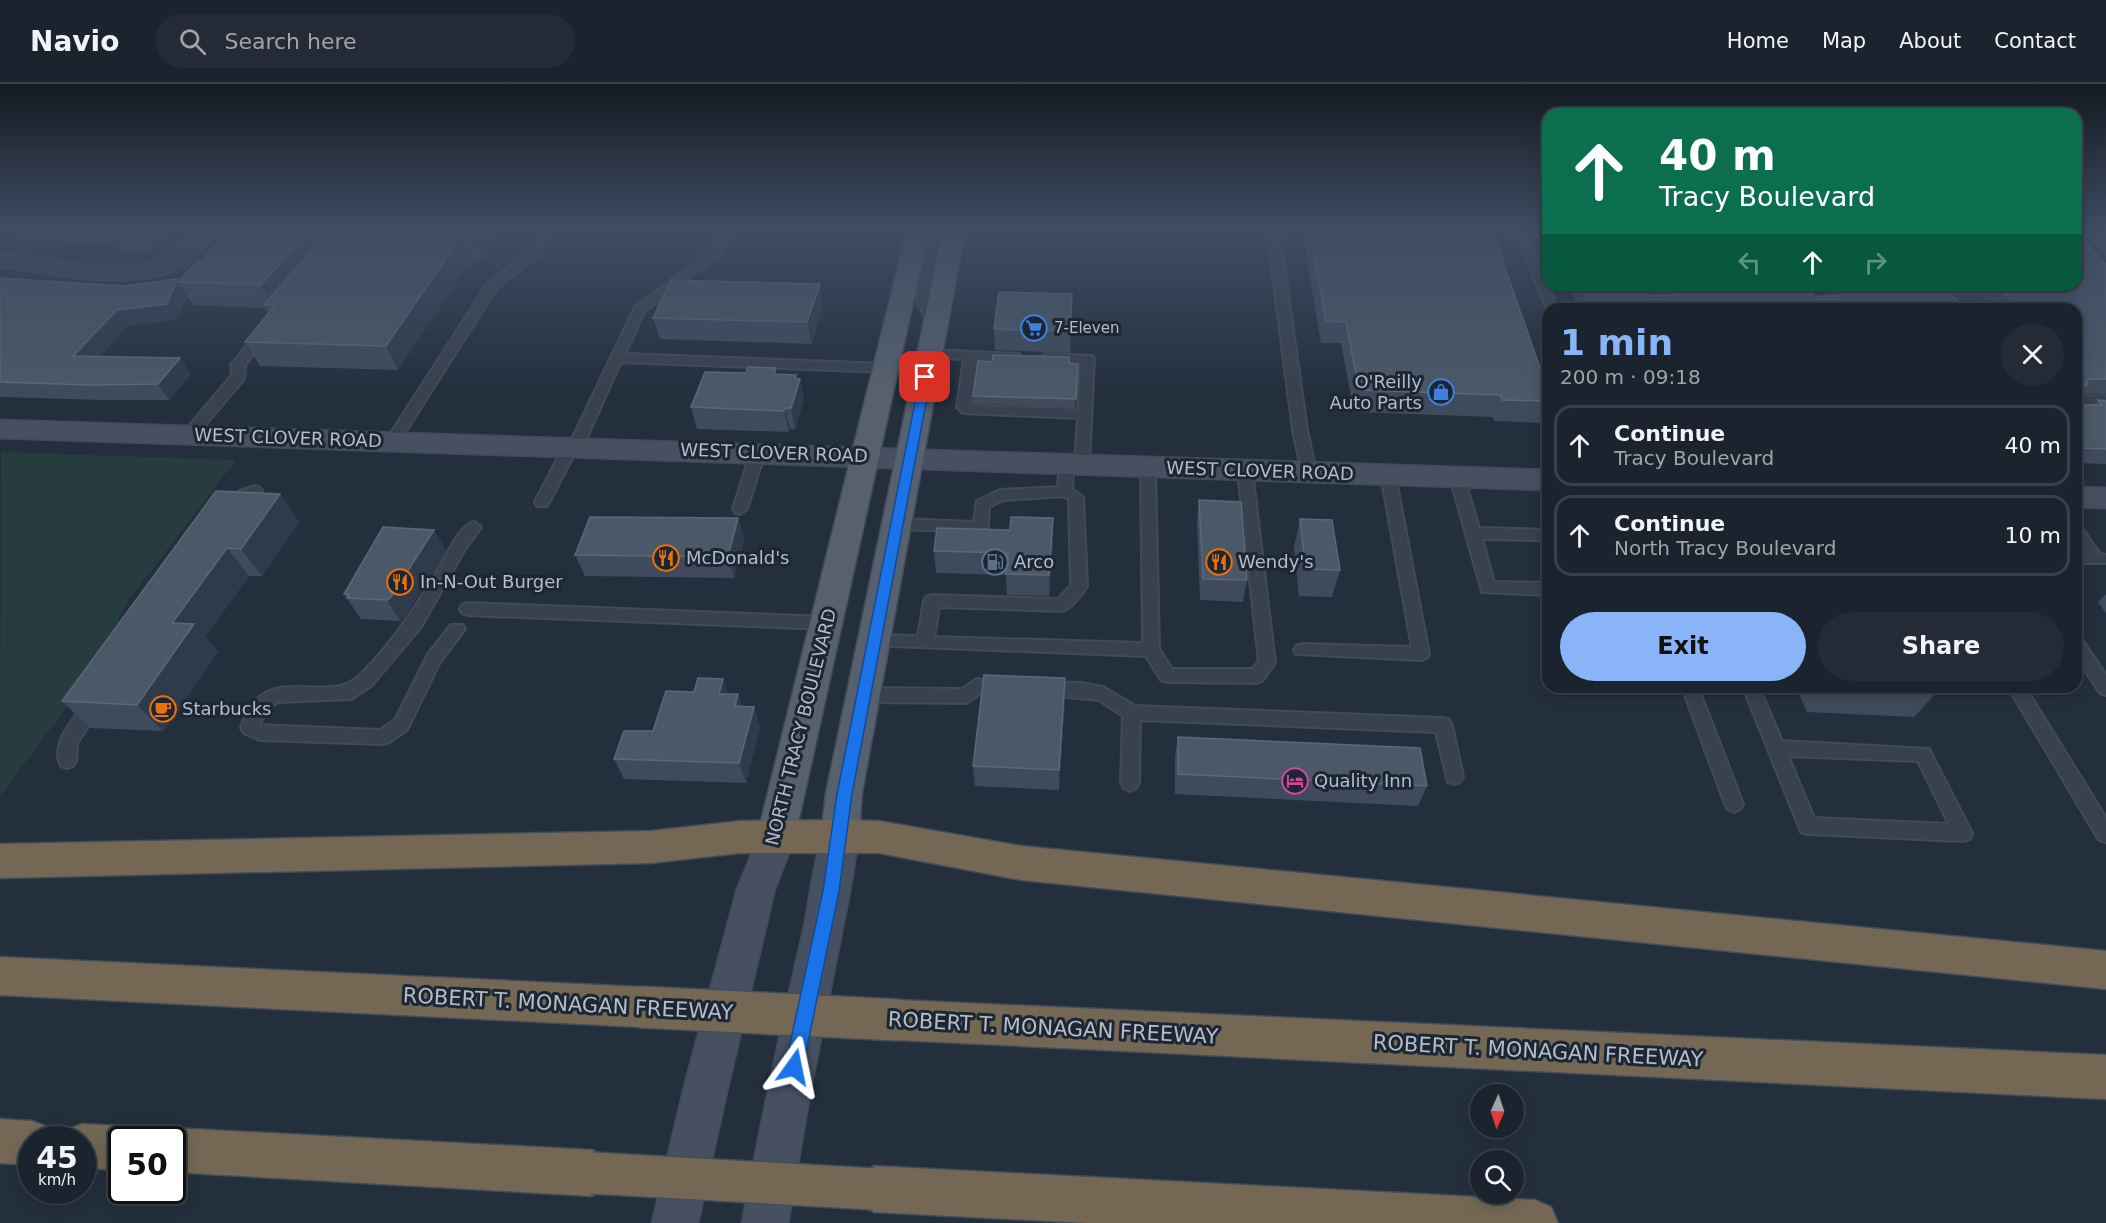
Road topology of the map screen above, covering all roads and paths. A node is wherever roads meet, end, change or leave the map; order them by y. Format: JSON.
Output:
{"nodes":[{"id":1,"x":496,"y":283,"type":"edge"},
{"id":2,"x":675,"y":283,"type":"edge"},
{"id":3,"x":906,"y":283,"type":"edge"},
{"id":4,"x":927,"y":283,"type":"edge"},
{"id":5,"x":943,"y":283,"type":"edge"},
{"id":6,"x":1280,"y":283,"type":"edge"},
{"id":7,"x":1962,"y":291,"type":"edge"},
{"id":8,"x":1972,"y":303,"type":"edge"},
{"id":9,"x":275,"y":320,"type":"edge"},
{"id":10,"x":935,"y":325,"type":"junction"},
{"id":11,"x":930,"y":354,"type":"junction"},
{"id":12,"x":971,"y":355,"type":"junction"},
{"id":13,"x":616,"y":358,"type":"junction"},
{"id":14,"x":886,"y":368,"type":"junction"},
{"id":15,"x":2082,"y":404,"type":"edge"},
{"id":16,"x":2106,"y":405,"type":"edge"},
{"id":17,"x":1085,"y":414,"type":"junction"},
{"id":18,"x":0,"y":429,"type":"edge"},
{"id":19,"x":189,"y":435,"type":"junction"},
{"id":20,"x":392,"y":442,"type":"junction"},
{"id":21,"x":572,"y":448,"type":"junction"},
{"id":22,"x":758,"y":452,"type":"junction"},
{"id":23,"x":865,"y":456,"type":"junction"},
{"id":24,"x":910,"y":457,"type":"junction"},
{"id":25,"x":1074,"y":463,"type":"junction"},
{"id":26,"x":1148,"y":468,"type":"junction"},
{"id":27,"x":1245,"y":471,"type":"junction"},
{"id":28,"x":1309,"y":472,"type":"junction"},
{"id":29,"x":1388,"y":475,"type":"junction"},
{"id":30,"x":1457,"y":477,"type":"junction"},
{"id":31,"x":1542,"y":480,"type":"edge"},
{"id":32,"x":255,"y":491,"type":"edge"},
{"id":33,"x":1065,"y":491,"type":"junction"},
{"id":34,"x":2082,"y":497,"type":"edge"},
{"id":35,"x":2106,"y":498,"type":"edge"},
{"id":36,"x":542,"y":502,"type":"dead end"},
{"id":37,"x":740,"y":509,"type":"dead end"},
{"id":38,"x":225,"y":520,"type":"edge"},
{"id":39,"x":897,"y":524,"type":"junction"},
{"id":40,"x":474,"y":527,"type":"dead end"},
{"id":41,"x":1473,"y":533,"type":"junction"},
{"id":42,"x":1542,"y":535,"type":"edge"},
{"id":43,"x":2082,"y":538,"type":"edge"},
{"id":44,"x":2082,"y":558,"type":"edge"},
{"id":45,"x":2101,"y":559,"type":"edge"},
{"id":46,"x":1542,"y":589,"type":"edge"},
{"id":47,"x":468,"y":609,"type":"dead end"},
{"id":48,"x":827,"y":623,"type":"junction"},
{"id":49,"x":457,"y":629,"type":"dead end"},
{"id":50,"x":874,"y":641,"type":"junction"},
{"id":51,"x":925,"y":641,"type":"junction"},
{"id":52,"x":1151,"y":650,"type":"junction"},
{"id":53,"x":1302,"y":650,"type":"dead end"},
{"id":54,"x":2082,"y":653,"type":"edge"},
{"id":55,"x":2106,"y":688,"type":"edge"},
{"id":56,"x":1692,"y":693,"type":"edge"},
{"id":57,"x":1753,"y":693,"type":"edge"},
{"id":58,"x":2020,"y":693,"type":"edge"},
{"id":59,"x":102,"y":694,"type":"edge"},
{"id":60,"x":863,"y":694,"type":"junction"},
{"id":61,"x":1132,"y":713,"type":"junction"},
{"id":62,"x":1776,"y":748,"type":"junction"},
{"id":63,"x":67,"y":761,"type":"dead end"},
{"id":64,"x":1454,"y":777,"type":"dead end"},
{"id":65,"x":1130,"y":783,"type":"dead end"},
{"id":66,"x":1734,"y":804,"type":"dead end"},
{"id":67,"x":2106,"y":834,"type":"edge"},
{"id":68,"x":840,"y":836,"type":"junction"},
{"id":69,"x":776,"y":837,"type":"junction"},
{"id":70,"x":0,"y":861,"type":"edge"},
{"id":71,"x":2106,"y":970,"type":"edge"},
{"id":72,"x":0,"y":976,"type":"edge"},
{"id":73,"x":2106,"y":1077,"type":"edge"},
{"id":74,"x":0,"y":1141,"type":"edge"},
{"id":75,"x":18,"y":1142,"type":"edge"},
{"id":76,"x":186,"y":1151,"type":"edge"},
{"id":77,"x":675,"y":1223,"type":"edge"},
{"id":78,"x":765,"y":1223,"type":"edge"},
{"id":79,"x":1535,"y":1223,"type":"edge"}],
"edges":[{"from":1,"to":20,"type":"lane"},
{"from":2,"to":13,"type":"lane"},
{"from":3,"to":14,"type":"main road","name":"NORTH TRACY BOULEVARD"},
{"from":4,"to":10,"type":"lane"},
{"from":5,"to":10,"type":"main road"},
{"from":6,"to":28,"type":"lane"},
{"from":7,"to":8,"type":"street"},
{"from":9,"to":19,"type":"lane"},
{"from":10,"to":11,"type":"main road"},
{"from":11,"to":12,"type":"lane"},
{"from":11,"to":24,"type":"main road"},
{"from":12,"to":17,"type":"lane"},
{"from":12,"to":17,"type":"lane"},
{"from":13,"to":14,"type":"lane"},
{"from":13,"to":21,"type":"lane"},
{"from":14,"to":23,"type":"main road","name":"NORTH TRACY BOULEVARD"},
{"from":15,"to":16,"type":"street"},
{"from":17,"to":25,"type":"lane"},
{"from":18,"to":19,"type":"street","name":"WEST CLOVER ROAD"},
{"from":19,"to":20,"type":"street","name":"WEST CLOVER ROAD"},
{"from":20,"to":21,"type":"street","name":"WEST CLOVER ROAD"},
{"from":21,"to":22,"type":"street","name":"WEST CLOVER ROAD"},
{"from":21,"to":36,"type":"lane"},
{"from":22,"to":23,"type":"street","name":"WEST CLOVER ROAD"},
{"from":22,"to":37,"type":"lane"},
{"from":23,"to":24,"type":"street","name":"WEST CLOVER ROAD"},
{"from":23,"to":48,"type":"main road","name":"NORTH TRACY BOULEVARD"},
{"from":24,"to":25,"type":"street","name":"WEST CLOVER ROAD"},
{"from":24,"to":39,"type":"main road"},
{"from":25,"to":26,"type":"street","name":"WEST CLOVER ROAD"},
{"from":25,"to":33,"type":"lane"},
{"from":26,"to":27,"type":"street","name":"WEST CLOVER ROAD"},
{"from":26,"to":52,"type":"lane"},
{"from":27,"to":28,"type":"street","name":"WEST CLOVER ROAD"},
{"from":27,"to":52,"type":"lane"},
{"from":28,"to":29,"type":"street","name":"WEST CLOVER ROAD"},
{"from":29,"to":30,"type":"street","name":"WEST CLOVER ROAD"},
{"from":29,"to":53,"type":"lane"},
{"from":30,"to":31,"type":"street","name":"WEST CLOVER ROAD"},
{"from":30,"to":41,"type":"lane"},
{"from":32,"to":38,"type":"lane"},
{"from":33,"to":39,"type":"lane"},
{"from":33,"to":51,"type":"lane"},
{"from":34,"to":35,"type":"street"},
{"from":39,"to":50,"type":"main road"},
{"from":40,"to":49,"type":"lane"},
{"from":41,"to":42,"type":"lane"},
{"from":41,"to":46,"type":"lane"},
{"from":43,"to":45,"type":"lane"},
{"from":44,"to":45,"type":"lane"},
{"from":47,"to":48,"type":"lane"},
{"from":48,"to":69,"type":"main road","name":"NORTH TRACY BOULEVARD"},
{"from":50,"to":51,"type":"lane"},
{"from":50,"to":60,"type":"main road"},
{"from":51,"to":52,"type":"lane"},
{"from":54,"to":55,"type":"lane"},
{"from":56,"to":66,"type":"lane"},
{"from":57,"to":62,"type":"lane"},
{"from":58,"to":67,"type":"lane"},
{"from":59,"to":63,"type":"lane"},
{"from":60,"to":61,"type":"lane"},
{"from":60,"to":68,"type":"main road"},
{"from":61,"to":64,"type":"lane"},
{"from":61,"to":65,"type":"lane"},
{"from":62,"to":62,"type":"lane"},
{"from":68,"to":69,"type":"highway"},
{"from":68,"to":71,"type":"highway"},
{"from":68,"to":78,"type":"street"},
{"from":69,"to":70,"type":"highway"},
{"from":69,"to":77,"type":"street","name":"NORTH TRACY BOULEVARD"},
{"from":72,"to":73,"type":"highway","name":"ROBERT T. MONAGAN FREEWAY","bridge":true},
{"from":74,"to":75,"type":"highway"},
{"from":76,"to":79,"type":"highway","bridge":true}]}
